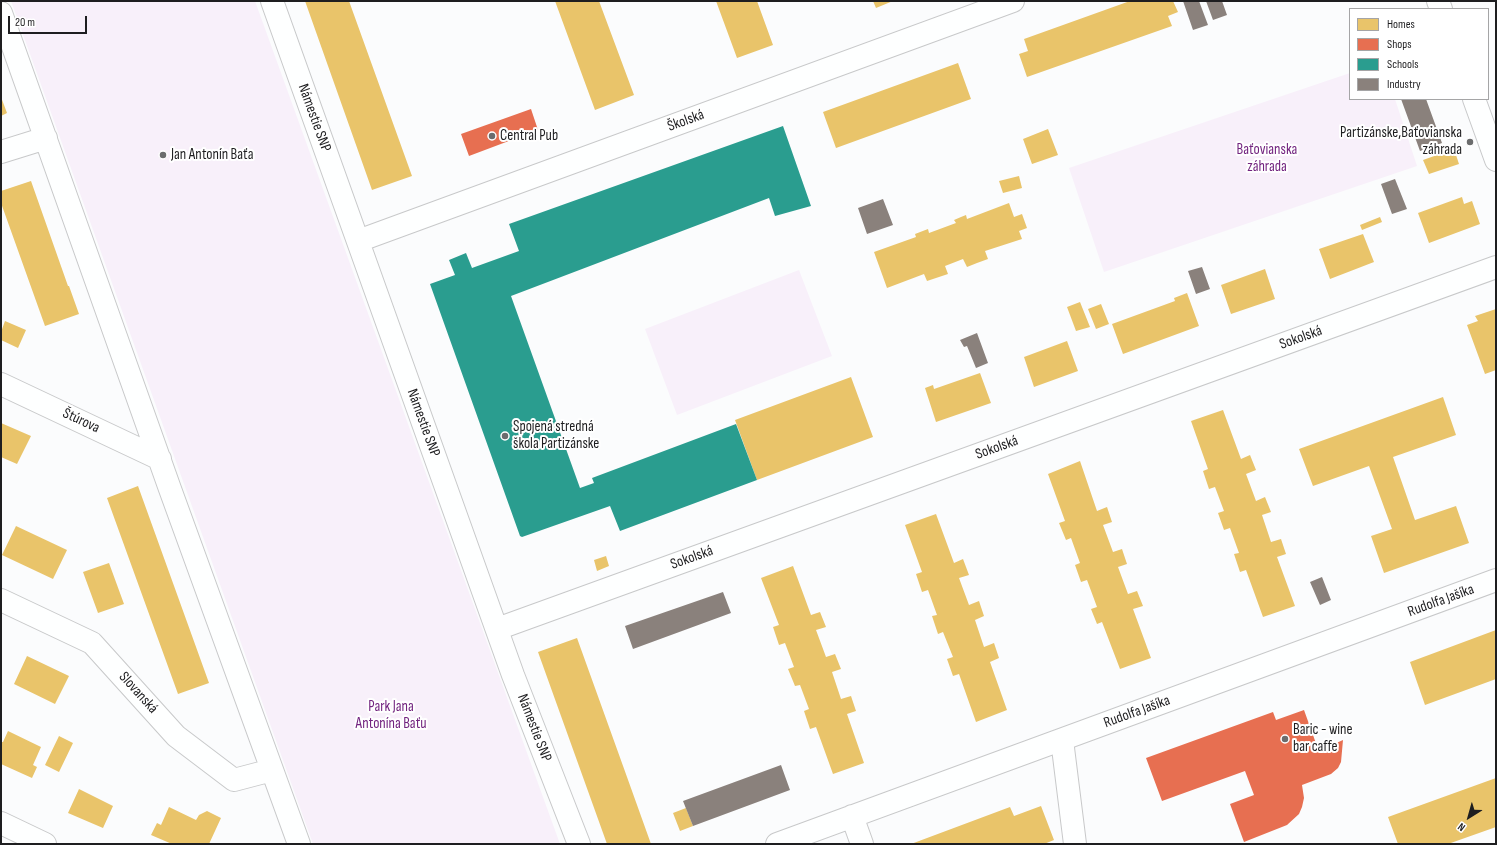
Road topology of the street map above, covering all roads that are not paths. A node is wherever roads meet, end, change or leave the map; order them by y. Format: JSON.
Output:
{"nodes":[{"id":1,"x":272,"y":1,"type":"edge"},
{"id":2,"x":1013,"y":1,"type":"edge"},
{"id":3,"x":1,"y":12,"type":"edge"},
{"id":4,"x":1474,"y":100,"type":"edge"},
{"id":5,"x":46,"y":138,"type":"junction"},
{"id":6,"x":1,"y":152,"type":"edge"},
{"id":7,"x":1496,"y":160,"type":"edge"},
{"id":8,"x":358,"y":241,"type":"junction"},
{"id":9,"x":1496,"y":267,"type":"edge"},
{"id":10,"x":1,"y":384,"type":"edge"},
{"id":11,"x":160,"y":459,"type":"junction"},
{"id":12,"x":1496,"y":580,"type":"edge"},
{"id":13,"x":1,"y":600,"type":"edge"},
{"id":14,"x":497,"y":629,"type":"junction"},
{"id":15,"x":1062,"y":740,"type":"junction"},
{"id":16,"x":272,"y":770,"type":"junction"},
{"id":17,"x":852,"y":816,"type":"junction"},
{"id":18,"x":1,"y":823,"type":"edge"},
{"id":19,"x":45,"y":844,"type":"edge"},
{"id":20,"x":298,"y":844,"type":"edge"},
{"id":21,"x":579,"y":844,"type":"edge"},
{"id":22,"x":777,"y":844,"type":"edge"},
{"id":23,"x":862,"y":844,"type":"edge"},
{"id":24,"x":1075,"y":844,"type":"edge"}],
"edges":[{"from":1,"to":8,"type":"street","name":"Námestie SNP"},
{"from":2,"to":8,"type":"street","name":"Školská"},
{"from":3,"to":5,"type":"street"},
{"from":4,"to":7,"type":"street"},
{"from":5,"to":6,"type":"street"},
{"from":5,"to":11,"type":"street"},
{"from":8,"to":14,"type":"street","name":"Námestie SNP"},
{"from":9,"to":14,"type":"street","name":"Sokolská"},
{"from":10,"to":11,"type":"street","name":"Štúrova"},
{"from":11,"to":16,"type":"street"},
{"from":12,"to":15,"type":"street","name":"Rudolfa Jašíka"},
{"from":13,"to":16,"type":"street","name":"Slovanská"},
{"from":14,"to":21,"type":"street","name":"Námestie SNP"},
{"from":15,"to":17,"type":"street","name":"Rudolfa Jašíka"},
{"from":15,"to":24,"type":"street"},
{"from":16,"to":20,"type":"street"},
{"from":17,"to":22,"type":"street","name":"Rudolfa Jašíka"},
{"from":17,"to":23,"type":"street"},
{"from":18,"to":19,"type":"street"}]}
